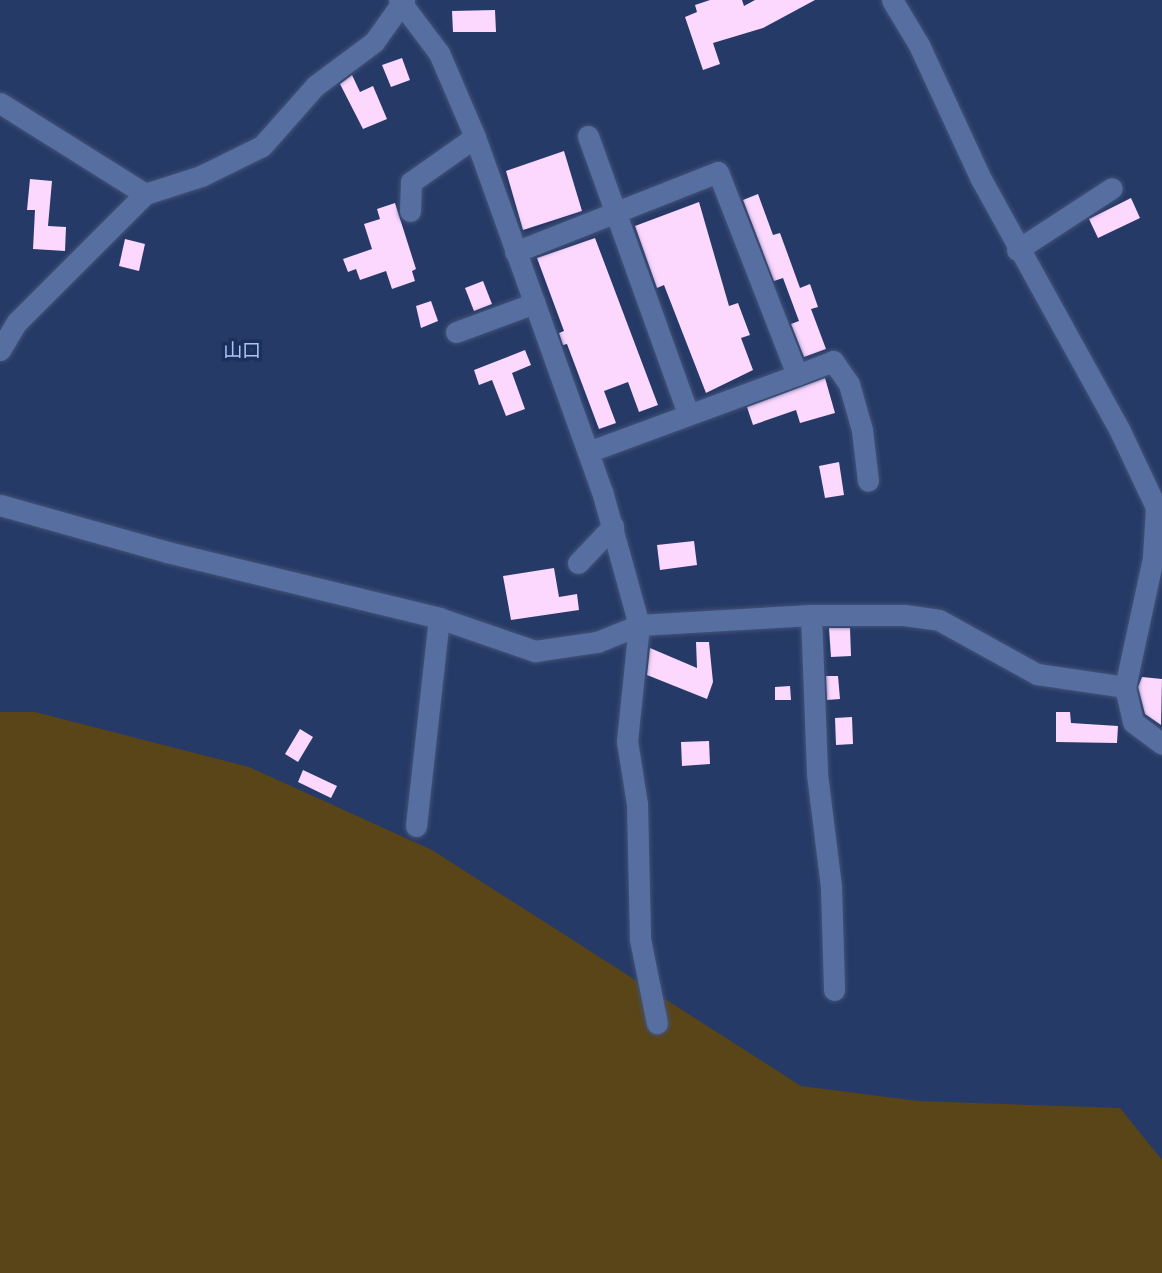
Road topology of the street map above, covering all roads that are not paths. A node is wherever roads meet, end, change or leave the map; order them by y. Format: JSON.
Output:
{"nodes":[{"id":1,"x":892,"y":0,"type":"edge"},
{"id":2,"x":402,"y":1,"type":"edge"},
{"id":3,"x":0,"y":103,"type":"edge"},
{"id":4,"x":588,"y":136,"type":"dead end"},
{"id":5,"x":475,"y":137,"type":"junction"},
{"id":6,"x":1112,"y":188,"type":"dead end"},
{"id":7,"x":145,"y":194,"type":"junction"},
{"id":8,"x":410,"y":211,"type":"dead end"},
{"id":9,"x":617,"y":213,"type":"junction"},
{"id":10,"x":1017,"y":250,"type":"junction"},
{"id":11,"x":515,"y":252,"type":"junction"},
{"id":12,"x":535,"y":303,"type":"junction"},
{"id":13,"x":456,"y":332,"type":"dead end"},
{"id":14,"x":0,"y":350,"type":"edge"},
{"id":15,"x":797,"y":375,"type":"junction"},
{"id":16,"x":688,"y":414,"type":"junction"},
{"id":17,"x":587,"y":452,"type":"junction"},
{"id":18,"x":868,"y":481,"type":"dead end"},
{"id":19,"x":0,"y":505,"type":"edge"},
{"id":20,"x":1159,"y":508,"type":"edge"},
{"id":21,"x":613,"y":526,"type":"junction"},
{"id":22,"x":578,"y":563,"type":"dead end"},
{"id":23,"x":1152,"y":610,"type":"edge"},
{"id":24,"x":811,"y":615,"type":"junction"},
{"id":25,"x":439,"y":618,"type":"junction"},
{"id":26,"x":639,"y":625,"type":"junction"},
{"id":27,"x":1125,"y":687,"type":"junction"},
{"id":28,"x":1162,"y":744,"type":"edge"},
{"id":29,"x":416,"y":826,"type":"dead end"},
{"id":30,"x":834,"y":990,"type":"dead end"},
{"id":31,"x":657,"y":1023,"type":"dead end"}],
"edges":[{"from":1,"to":10,"type":"street"},
{"from":2,"to":5,"type":"street"},
{"from":2,"to":7,"type":"street"},
{"from":3,"to":7,"type":"street"},
{"from":4,"to":9,"type":"street"},
{"from":5,"to":8,"type":"street"},
{"from":5,"to":11,"type":"street"},
{"from":6,"to":10,"type":"street"},
{"from":7,"to":14,"type":"street"},
{"from":9,"to":11,"type":"street"},
{"from":9,"to":15,"type":"street"},
{"from":9,"to":16,"type":"street"},
{"from":10,"to":20,"type":"street"},
{"from":11,"to":12,"type":"street"},
{"from":12,"to":13,"type":"street"},
{"from":12,"to":17,"type":"street"},
{"from":15,"to":16,"type":"street"},
{"from":15,"to":18,"type":"street"},
{"from":16,"to":17,"type":"street"},
{"from":17,"to":21,"type":"street"},
{"from":19,"to":25,"type":"street"},
{"from":20,"to":23,"type":"street"},
{"from":21,"to":22,"type":"street"},
{"from":21,"to":26,"type":"street"},
{"from":23,"to":27,"type":"street"},
{"from":24,"to":26,"type":"street"},
{"from":24,"to":27,"type":"street"},
{"from":24,"to":30,"type":"street"},
{"from":25,"to":26,"type":"street"},
{"from":25,"to":29,"type":"street"},
{"from":26,"to":31,"type":"street"},
{"from":27,"to":28,"type":"street"}]}
